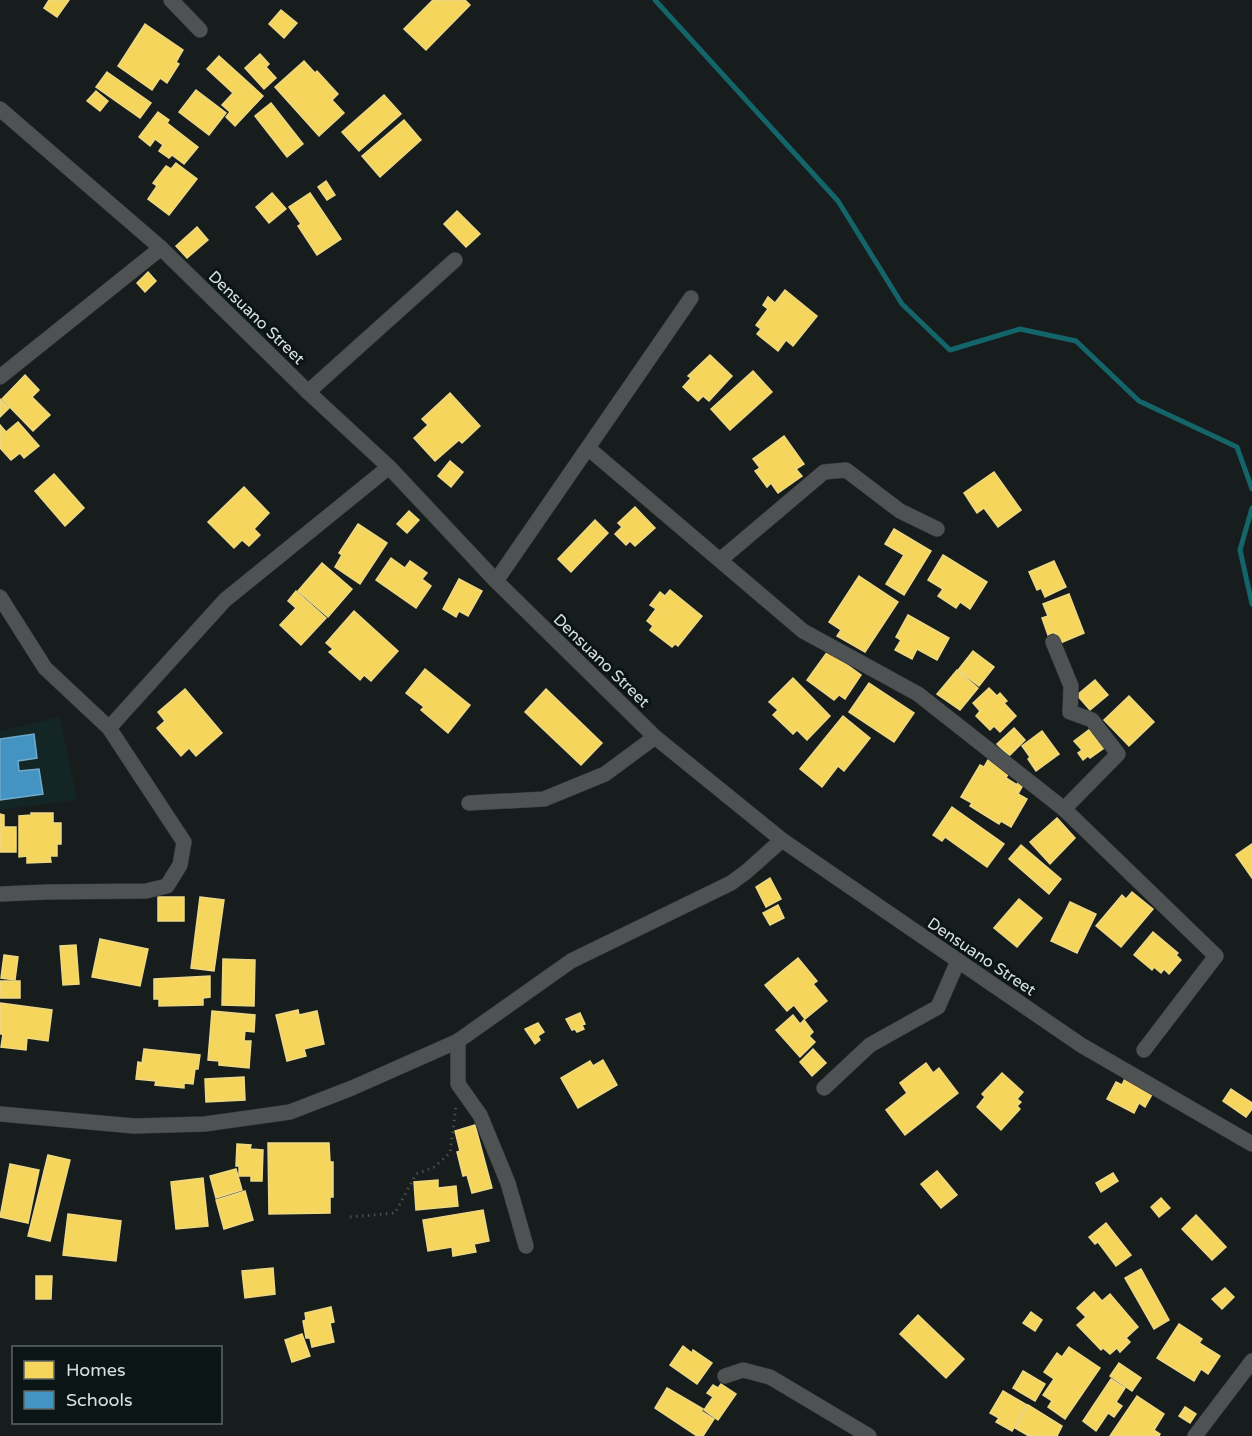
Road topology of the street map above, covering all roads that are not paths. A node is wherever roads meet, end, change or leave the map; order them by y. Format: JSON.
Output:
{"nodes":[{"id":1,"x":171,"y":0,"type":"edge"},
{"id":2,"x":200,"y":30,"type":"dead end"},
{"id":3,"x":0,"y":110,"type":"edge"},
{"id":4,"x":161,"y":248,"type":"junction"},
{"id":5,"x":455,"y":260,"type":"dead end"},
{"id":6,"x":691,"y":298,"type":"dead end"},
{"id":7,"x":0,"y":377,"type":"edge"},
{"id":8,"x":308,"y":392,"type":"junction"},
{"id":9,"x":588,"y":448,"type":"junction"},
{"id":10,"x":389,"y":467,"type":"junction"},
{"id":11,"x":937,"y":529,"type":"dead end"},
{"id":12,"x":720,"y":560,"type":"junction"},
{"id":13,"x":496,"y":581,"type":"junction"},
{"id":14,"x":0,"y":597,"type":"edge"},
{"id":15,"x":1053,"y":642,"type":"dead end"},
{"id":16,"x":110,"y":728,"type":"junction"},
{"id":17,"x":655,"y":737,"type":"junction"},
{"id":18,"x":469,"y":803,"type":"dead end"},
{"id":19,"x":1064,"y":809,"type":"junction"},
{"id":20,"x":782,"y":840,"type":"junction"},
{"id":21,"x":0,"y":894,"type":"edge"},
{"id":22,"x":958,"y":961,"type":"junction"},
{"id":23,"x":458,"y":1041,"type":"junction"},
{"id":24,"x":1144,"y":1050,"type":"dead end"},
{"id":25,"x":824,"y":1088,"type":"dead end"},
{"id":26,"x":0,"y":1114,"type":"edge"},
{"id":27,"x":1252,"y":1144,"type":"edge"},
{"id":28,"x":526,"y":1246,"type":"dead end"},
{"id":29,"x":1252,"y":1361,"type":"edge"},
{"id":30,"x":725,"y":1376,"type":"dead end"},
{"id":31,"x":1246,"y":1382,"type":"edge"},
{"id":32,"x":869,"y":1436,"type":"edge"},
{"id":33,"x":1195,"y":1436,"type":"edge"}],
"edges":[{"from":1,"to":2,"type":"street"},
{"from":3,"to":4,"type":"street","name":"Densuano Street"},
{"from":4,"to":7,"type":"street"},
{"from":4,"to":8,"type":"street","name":"Densuano Street"},
{"from":5,"to":8,"type":"street"},
{"from":6,"to":9,"type":"street"},
{"from":8,"to":10,"type":"street","name":"Densuano Street"},
{"from":9,"to":12,"type":"street"},
{"from":9,"to":13,"type":"street"},
{"from":10,"to":13,"type":"street","name":"Densuano Street"},
{"from":10,"to":16,"type":"street"},
{"from":11,"to":12,"type":"street"},
{"from":12,"to":19,"type":"street"},
{"from":13,"to":17,"type":"street","name":"Densuano Street"},
{"from":14,"to":16,"type":"street"},
{"from":15,"to":19,"type":"street"},
{"from":16,"to":21,"type":"street"},
{"from":17,"to":18,"type":"street"},
{"from":17,"to":20,"type":"street","name":"Densuano Street"},
{"from":19,"to":24,"type":"street"},
{"from":20,"to":22,"type":"street","name":"Densuano Street"},
{"from":20,"to":23,"type":"street"},
{"from":22,"to":25,"type":"street"},
{"from":22,"to":27,"type":"street","name":"Densuano Street"},
{"from":23,"to":26,"type":"street"},
{"from":23,"to":28,"type":"street"},
{"from":29,"to":31,"type":"street"},
{"from":30,"to":32,"type":"street"},
{"from":31,"to":33,"type":"street"}]}
